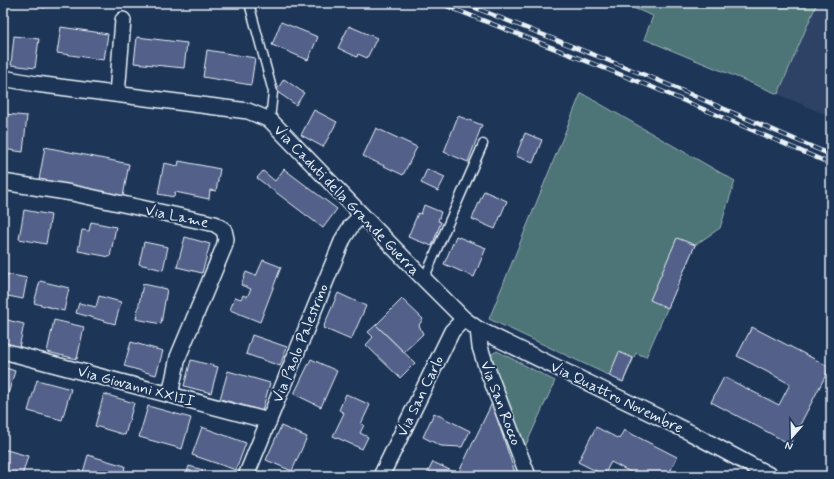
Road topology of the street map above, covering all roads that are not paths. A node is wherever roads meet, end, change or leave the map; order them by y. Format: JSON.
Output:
{"nodes":[{"id":1,"x":249,"y":3,"type":"edge"},
{"id":2,"x":123,"y":20,"type":"dead end"},
{"id":3,"x":3,"y":78,"type":"edge"},
{"id":4,"x":117,"y":94,"type":"junction"},
{"id":5,"x":270,"y":120,"type":"junction"},
{"id":6,"x":483,"y":144,"type":"dead end"},
{"id":7,"x":3,"y":182,"type":"edge"},
{"id":8,"x":362,"y":215,"type":"junction"},
{"id":9,"x":424,"y":279,"type":"junction"},
{"id":10,"x":464,"y":319,"type":"junction"},
{"id":11,"x":478,"y":329,"type":"junction"},
{"id":12,"x":3,"y":351,"type":"edge"},
{"id":13,"x":170,"y":395,"type":"junction"},
{"id":14,"x":269,"y":421,"type":"junction"},
{"id":15,"x":246,"y":476,"type":"edge"},
{"id":16,"x":381,"y":476,"type":"edge"},
{"id":17,"x":528,"y":476,"type":"edge"},
{"id":18,"x":771,"y":476,"type":"edge"}],
"edges":[{"from":1,"to":5,"type":"lane"},
{"from":2,"to":4,"type":"street"},
{"from":3,"to":4,"type":"street","name":"Via Caduti della Grande Guerra"},
{"from":4,"to":5,"type":"street","name":"Via Caduti della Grande Guerra"},
{"from":5,"to":8,"type":"street","name":"Via Caduti della Grande Guerra"},
{"from":6,"to":9,"type":"lane"},
{"from":7,"to":13,"type":"street","name":"Via Lame"},
{"from":8,"to":9,"type":"street","name":"Via Caduti della Grande Guerra"},
{"from":8,"to":14,"type":"street","name":"Via Paolo Palestrino"},
{"from":9,"to":10,"type":"street","name":"Via Caduti della Grande Guerra"},
{"from":10,"to":11,"type":"street","name":"Via Quattro Novembre"},
{"from":10,"to":16,"type":"street","name":"Via San Carlo"},
{"from":11,"to":17,"type":"street","name":"Via San Rocco"},
{"from":11,"to":18,"type":"street","name":"Via Quattro Novembre"},
{"from":12,"to":13,"type":"street","name":"Via Giovanni XXIII"},
{"from":13,"to":14,"type":"street","name":"Via Giovanni XXIII"},
{"from":14,"to":15,"type":"street","name":"Via Paolo Palestrino"}]}
